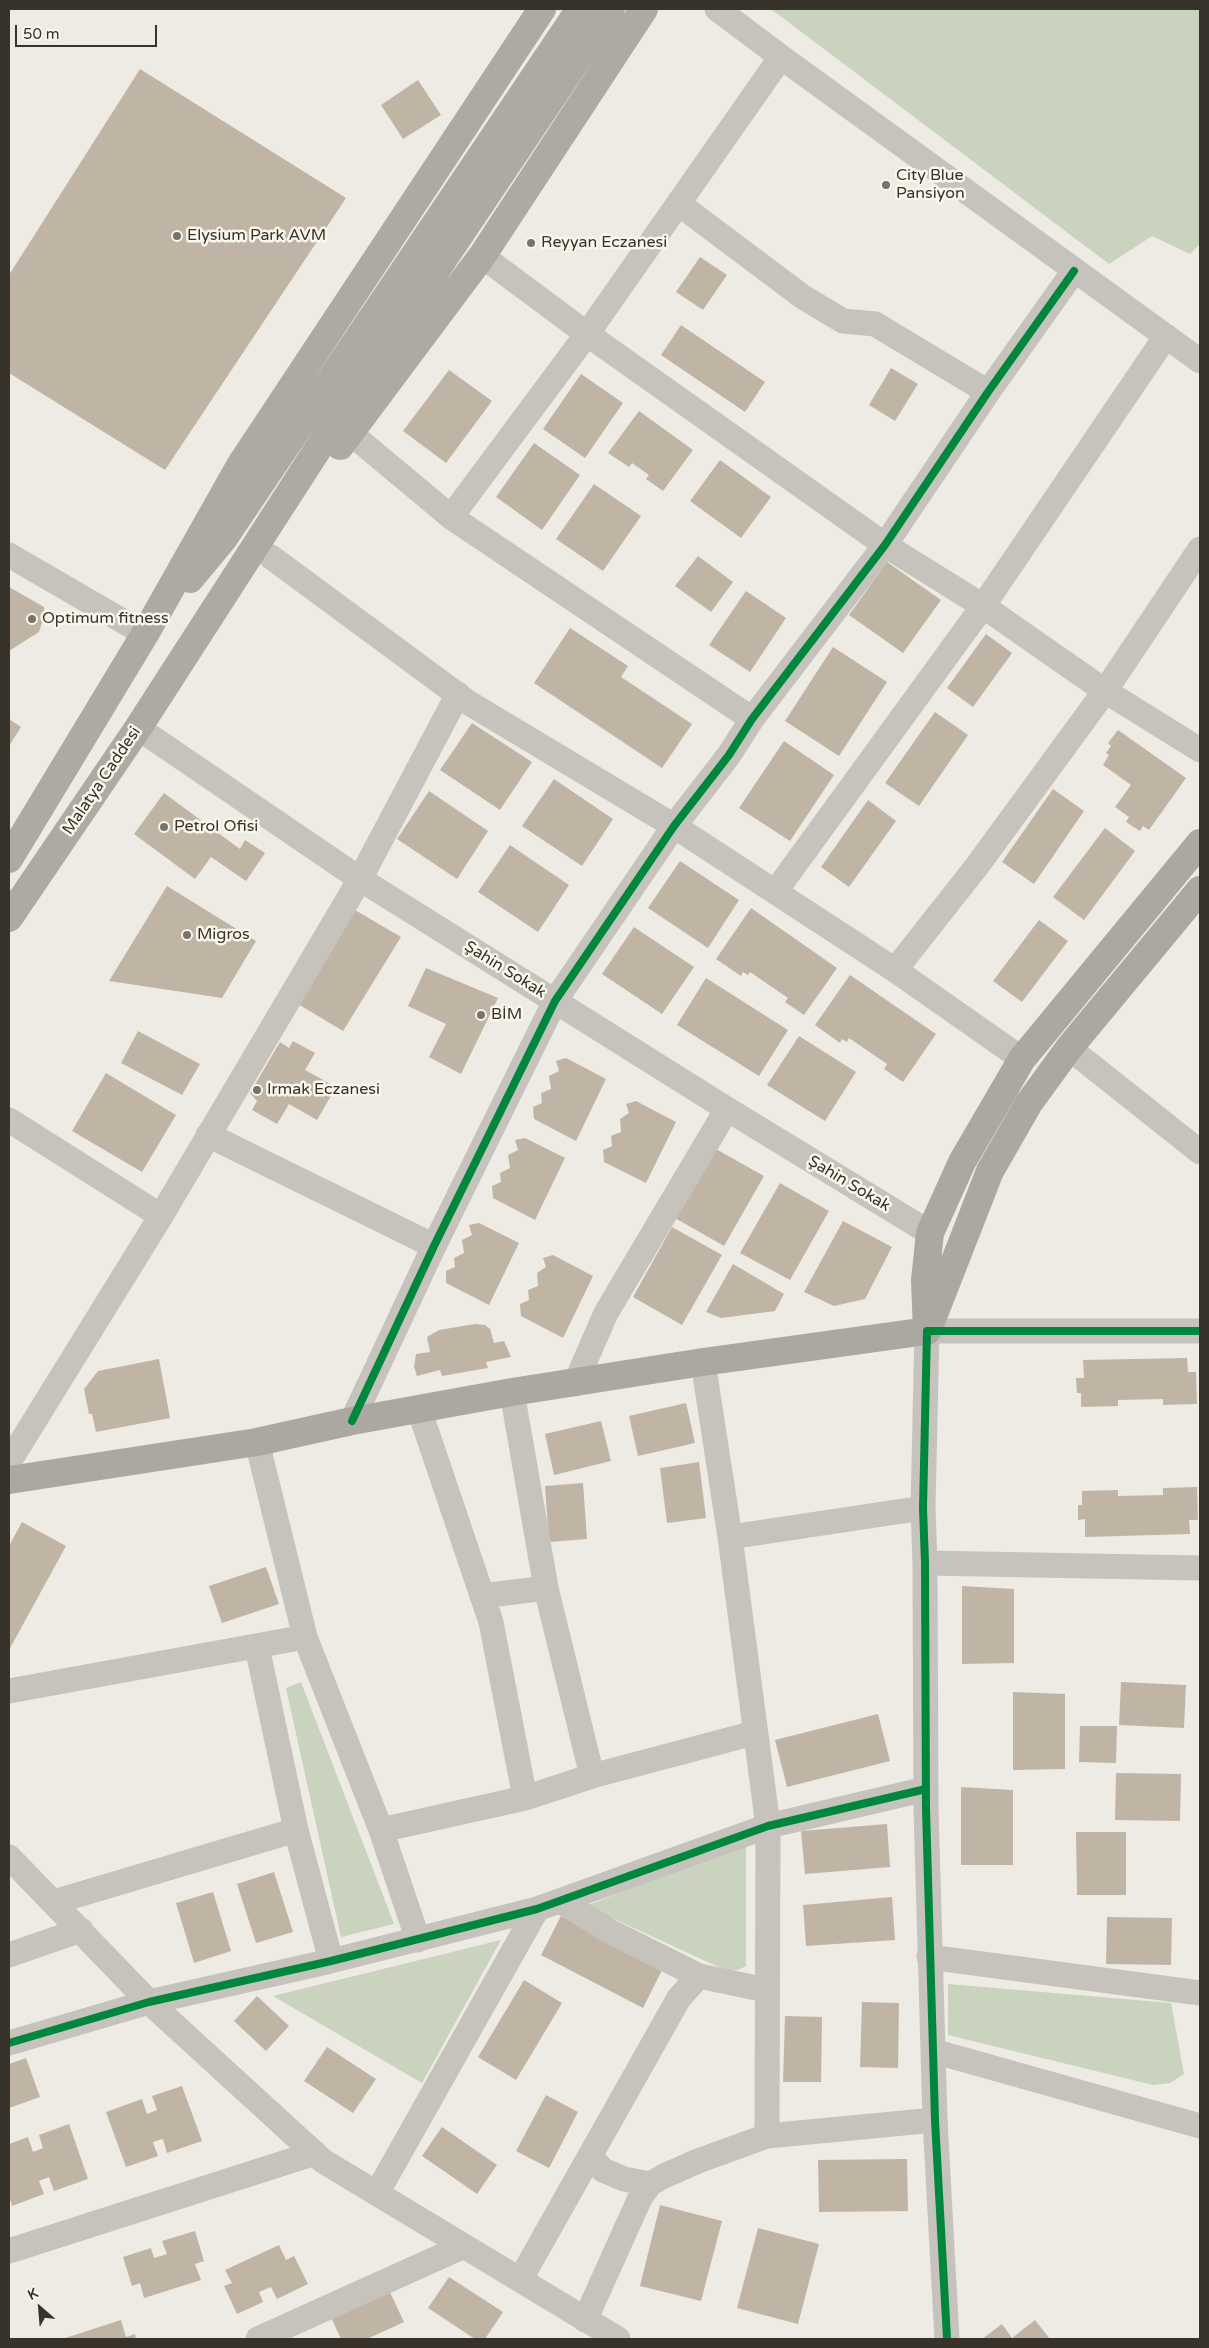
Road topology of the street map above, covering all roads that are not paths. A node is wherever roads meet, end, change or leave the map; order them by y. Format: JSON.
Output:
{"nodes":[{"id":1,"x":542,"y":9,"type":"edge"},
{"id":2,"x":580,"y":9,"type":"edge"},
{"id":3,"x":611,"y":9,"type":"edge"},
{"id":4,"x":644,"y":9,"type":"edge"},
{"id":5,"x":657,"y":9,"type":"edge"},
{"id":6,"x":717,"y":9,"type":"edge"},
{"id":7,"x":618,"y":48,"type":"junction"},
{"id":8,"x":781,"y":57,"type":"junction"},
{"id":9,"x":679,"y":204,"type":"junction"},
{"id":10,"x":482,"y":256,"type":"junction"},
{"id":11,"x":1074,"y":271,"type":"junction"},
{"id":12,"x":587,"y":334,"type":"junction"},
{"id":13,"x":1166,"y":336,"type":"junction"},
{"id":14,"x":1200,"y":361,"type":"edge"},
{"id":15,"x":988,"y":392,"type":"junction"},
{"id":16,"x":350,"y":432,"type":"junction"},
{"id":17,"x":451,"y":517,"type":"junction"},
{"id":18,"x":885,"y":545,"type":"junction"},
{"id":19,"x":1200,"y":549,"type":"edge"},
{"id":20,"x":9,"y":555,"type":"edge"},
{"id":21,"x":271,"y":557,"type":"junction"},
{"id":22,"x":983,"y":606,"type":"junction"},
{"id":23,"x":145,"y":634,"type":"junction"},
{"id":24,"x":193,"y":643,"type":"junction"},
{"id":25,"x":1104,"y":691,"type":"junction"},
{"id":26,"x":458,"y":694,"type":"junction"},
{"id":27,"x":752,"y":719,"type":"junction"},
{"id":28,"x":138,"y":728,"type":"junction"},
{"id":29,"x":1200,"y":750,"type":"edge"},
{"id":30,"x":674,"y":826,"type":"junction"},
{"id":31,"x":1200,"y":844,"type":"edge"},
{"id":32,"x":10,"y":855,"type":"edge"},
{"id":33,"x":360,"y":879,"type":"junction"},
{"id":34,"x":1200,"y":890,"type":"edge"},
{"id":35,"x":776,"y":892,"type":"junction"},
{"id":36,"x":9,"y":918,"type":"edge"},
{"id":37,"x":895,"y":970,"type":"junction"},
{"id":38,"x":556,"y":1001,"type":"junction"},
{"id":39,"x":1069,"y":1048,"type":"junction"},
{"id":40,"x":1022,"y":1058,"type":"junction"},
{"id":41,"x":727,"y":1109,"type":"junction"},
{"id":42,"x":11,"y":1127,"type":"edge"},
{"id":43,"x":208,"y":1136,"type":"junction"},
{"id":44,"x":1200,"y":1152,"type":"edge"},
{"id":45,"x":161,"y":1216,"type":"junction"},
{"id":46,"x":930,"y":1233,"type":"junction"},
{"id":47,"x":434,"y":1246,"type":"junction"},
{"id":48,"x":928,"y":1331,"type":"junction"},
{"id":49,"x":1200,"y":1331,"type":"edge"},
{"id":50,"x":703,"y":1362,"type":"junction"},
{"id":51,"x":575,"y":1384,"type":"junction"},
{"id":52,"x":512,"y":1392,"type":"junction"},
{"id":53,"x":419,"y":1409,"type":"junction"},
{"id":54,"x":352,"y":1421,"type":"junction"},
{"id":55,"x":257,"y":1442,"type":"junction"},
{"id":56,"x":9,"y":1462,"type":"edge"},
{"id":57,"x":9,"y":1480,"type":"edge"},
{"id":58,"x":922,"y":1508,"type":"junction"},
{"id":59,"x":730,"y":1537,"type":"junction"},
{"id":60,"x":926,"y":1563,"type":"junction"},
{"id":61,"x":1200,"y":1568,"type":"edge"},
{"id":62,"x":546,"y":1588,"type":"junction"},
{"id":63,"x":482,"y":1596,"type":"junction"},
{"id":64,"x":306,"y":1637,"type":"junction"},
{"id":65,"x":257,"y":1647,"type":"junction"},
{"id":66,"x":9,"y":1691,"type":"edge"},
{"id":67,"x":754,"y":1733,"type":"junction"},
{"id":68,"x":592,"y":1776,"type":"junction"},
{"id":69,"x":926,"y":1789,"type":"junction"},
{"id":70,"x":526,"y":1798,"type":"junction"},
{"id":71,"x":768,"y":1826,"type":"junction"},
{"id":72,"x":296,"y":1830,"type":"junction"},
{"id":73,"x":381,"y":1830,"type":"junction"},
{"id":74,"x":9,"y":1857,"type":"edge"},
{"id":75,"x":54,"y":1902,"type":"junction"},
{"id":76,"x":562,"y":1902,"type":"junction"},
{"id":77,"x":537,"y":1909,"type":"junction"},
{"id":78,"x":81,"y":1930,"type":"junction"},
{"id":79,"x":418,"y":1940,"type":"junction"},
{"id":80,"x":9,"y":1955,"type":"edge"},
{"id":81,"x":929,"y":1957,"type":"junction"},
{"id":82,"x":331,"y":1961,"type":"junction"},
{"id":83,"x":699,"y":1976,"type":"junction"},
{"id":84,"x":766,"y":1990,"type":"junction"},
{"id":85,"x":1200,"y":1993,"type":"edge"},
{"id":86,"x":149,"y":2002,"type":"junction"},
{"id":87,"x":9,"y":2043,"type":"edge"},
{"id":88,"x":933,"y":2051,"type":"junction"},
{"id":89,"x":935,"y":2120,"type":"junction"},
{"id":90,"x":1200,"y":2126,"type":"edge"},
{"id":91,"x":767,"y":2136,"type":"junction"},
{"id":92,"x":315,"y":2153,"type":"junction"},
{"id":93,"x":590,"y":2156,"type":"junction"},
{"id":94,"x":650,"y":2184,"type":"junction"},
{"id":95,"x":377,"y":2193,"type":"junction"},
{"id":96,"x":464,"y":2246,"type":"junction"},
{"id":97,"x":9,"y":2250,"type":"edge"},
{"id":98,"x":520,"y":2280,"type":"junction"},
{"id":99,"x":585,"y":2320,"type":"junction"},
{"id":100,"x":274,"y":2337,"type":"edge"},
{"id":101,"x":618,"y":2339,"type":"edge"},
{"id":102,"x":947,"y":2339,"type":"edge"}],
"edges":[{"from":1,"to":23,"type":"highway"},
{"from":2,"to":23,"type":"highway"},
{"from":3,"to":24,"type":"highway"},
{"from":4,"to":7,"type":"highway"},
{"from":5,"to":7,"type":"street"},
{"from":6,"to":8,"type":"street"},
{"from":7,"to":10,"type":"highway"},
{"from":8,"to":9,"type":"street"},
{"from":8,"to":11,"type":"street"},
{"from":9,"to":12,"type":"street"},
{"from":9,"to":15,"type":"street"},
{"from":10,"to":12,"type":"street"},
{"from":10,"to":16,"type":"highway"},
{"from":11,"to":13,"type":"street"},
{"from":11,"to":15,"type":"street"},
{"from":12,"to":17,"type":"street"},
{"from":12,"to":18,"type":"street"},
{"from":13,"to":14,"type":"street"},
{"from":13,"to":22,"type":"street"},
{"from":15,"to":18,"type":"street"},
{"from":16,"to":17,"type":"street"},
{"from":16,"to":21,"type":"highway"},
{"from":17,"to":27,"type":"street"},
{"from":18,"to":22,"type":"street"},
{"from":18,"to":27,"type":"street"},
{"from":19,"to":25,"type":"street"},
{"from":20,"to":23,"type":"street"},
{"from":21,"to":24,"type":"highway"},
{"from":21,"to":26,"type":"street"},
{"from":22,"to":25,"type":"street"},
{"from":22,"to":35,"type":"street"},
{"from":23,"to":32,"type":"highway"},
{"from":24,"to":28,"type":"highway","name":"Malatya Caddesi"},
{"from":25,"to":29,"type":"street"},
{"from":25,"to":37,"type":"street"},
{"from":26,"to":30,"type":"street"},
{"from":26,"to":33,"type":"street"},
{"from":27,"to":30,"type":"street"},
{"from":28,"to":33,"type":"street","name":"Şahin Sokak"},
{"from":28,"to":36,"type":"highway","name":"Malatya Caddesi"},
{"from":30,"to":35,"type":"street"},
{"from":30,"to":38,"type":"street"},
{"from":31,"to":40,"type":"main road"},
{"from":33,"to":38,"type":"street","name":"Şahin Sokak"},
{"from":33,"to":43,"type":"street"},
{"from":34,"to":39,"type":"main road"},
{"from":35,"to":37,"type":"street"},
{"from":37,"to":40,"type":"street"},
{"from":38,"to":41,"type":"street","name":"Şahin Sokak"},
{"from":38,"to":47,"type":"street"},
{"from":39,"to":44,"type":"street"},
{"from":39,"to":48,"type":"main road"},
{"from":40,"to":46,"type":"main road"},
{"from":41,"to":46,"type":"street","name":"Şahin Sokak"},
{"from":41,"to":51,"type":"street"},
{"from":42,"to":45,"type":"street"},
{"from":43,"to":45,"type":"street"},
{"from":43,"to":47,"type":"street"},
{"from":45,"to":56,"type":"street"},
{"from":46,"to":48,"type":"main road"},
{"from":47,"to":54,"type":"street"},
{"from":48,"to":49,"type":"street"},
{"from":48,"to":50,"type":"main road"},
{"from":48,"to":58,"type":"street"},
{"from":50,"to":51,"type":"main road"},
{"from":50,"to":59,"type":"street"},
{"from":51,"to":52,"type":"main road"},
{"from":52,"to":53,"type":"main road"},
{"from":52,"to":62,"type":"street"},
{"from":53,"to":54,"type":"main road"},
{"from":53,"to":63,"type":"street"},
{"from":54,"to":55,"type":"main road"},
{"from":55,"to":57,"type":"main road"},
{"from":55,"to":64,"type":"street"},
{"from":58,"to":59,"type":"street"},
{"from":58,"to":60,"type":"street"},
{"from":59,"to":67,"type":"street"},
{"from":60,"to":61,"type":"street"},
{"from":60,"to":69,"type":"street"},
{"from":62,"to":63,"type":"street"},
{"from":62,"to":68,"type":"street"},
{"from":63,"to":70,"type":"street"},
{"from":64,"to":65,"type":"street"},
{"from":64,"to":73,"type":"street"},
{"from":65,"to":66,"type":"street"},
{"from":65,"to":72,"type":"street"},
{"from":67,"to":68,"type":"street"},
{"from":67,"to":71,"type":"street"},
{"from":68,"to":70,"type":"street"},
{"from":69,"to":71,"type":"street"},
{"from":69,"to":81,"type":"street"},
{"from":70,"to":73,"type":"street"},
{"from":71,"to":76,"type":"street"},
{"from":71,"to":84,"type":"street"},
{"from":72,"to":75,"type":"street"},
{"from":72,"to":82,"type":"street"},
{"from":73,"to":79,"type":"street"},
{"from":74,"to":75,"type":"street"},
{"from":75,"to":78,"type":"street"},
{"from":76,"to":77,"type":"street"},
{"from":76,"to":83,"type":"street"},
{"from":77,"to":79,"type":"street"},
{"from":77,"to":95,"type":"street"},
{"from":78,"to":80,"type":"street"},
{"from":78,"to":86,"type":"street"},
{"from":79,"to":82,"type":"street"},
{"from":81,"to":85,"type":"street"},
{"from":81,"to":88,"type":"street"},
{"from":82,"to":86,"type":"street"},
{"from":83,"to":84,"type":"street"},
{"from":83,"to":93,"type":"street"},
{"from":84,"to":91,"type":"street"},
{"from":86,"to":87,"type":"street"},
{"from":86,"to":92,"type":"street"},
{"from":88,"to":89,"type":"street"},
{"from":88,"to":90,"type":"street"},
{"from":89,"to":91,"type":"street"},
{"from":89,"to":102,"type":"street"},
{"from":91,"to":94,"type":"street"},
{"from":92,"to":95,"type":"street"},
{"from":92,"to":97,"type":"street"},
{"from":93,"to":94,"type":"street"},
{"from":93,"to":98,"type":"street"},
{"from":94,"to":99,"type":"street"},
{"from":95,"to":96,"type":"street"},
{"from":96,"to":98,"type":"street"},
{"from":96,"to":100,"type":"street"},
{"from":98,"to":99,"type":"street"},
{"from":99,"to":101,"type":"street"}]}
